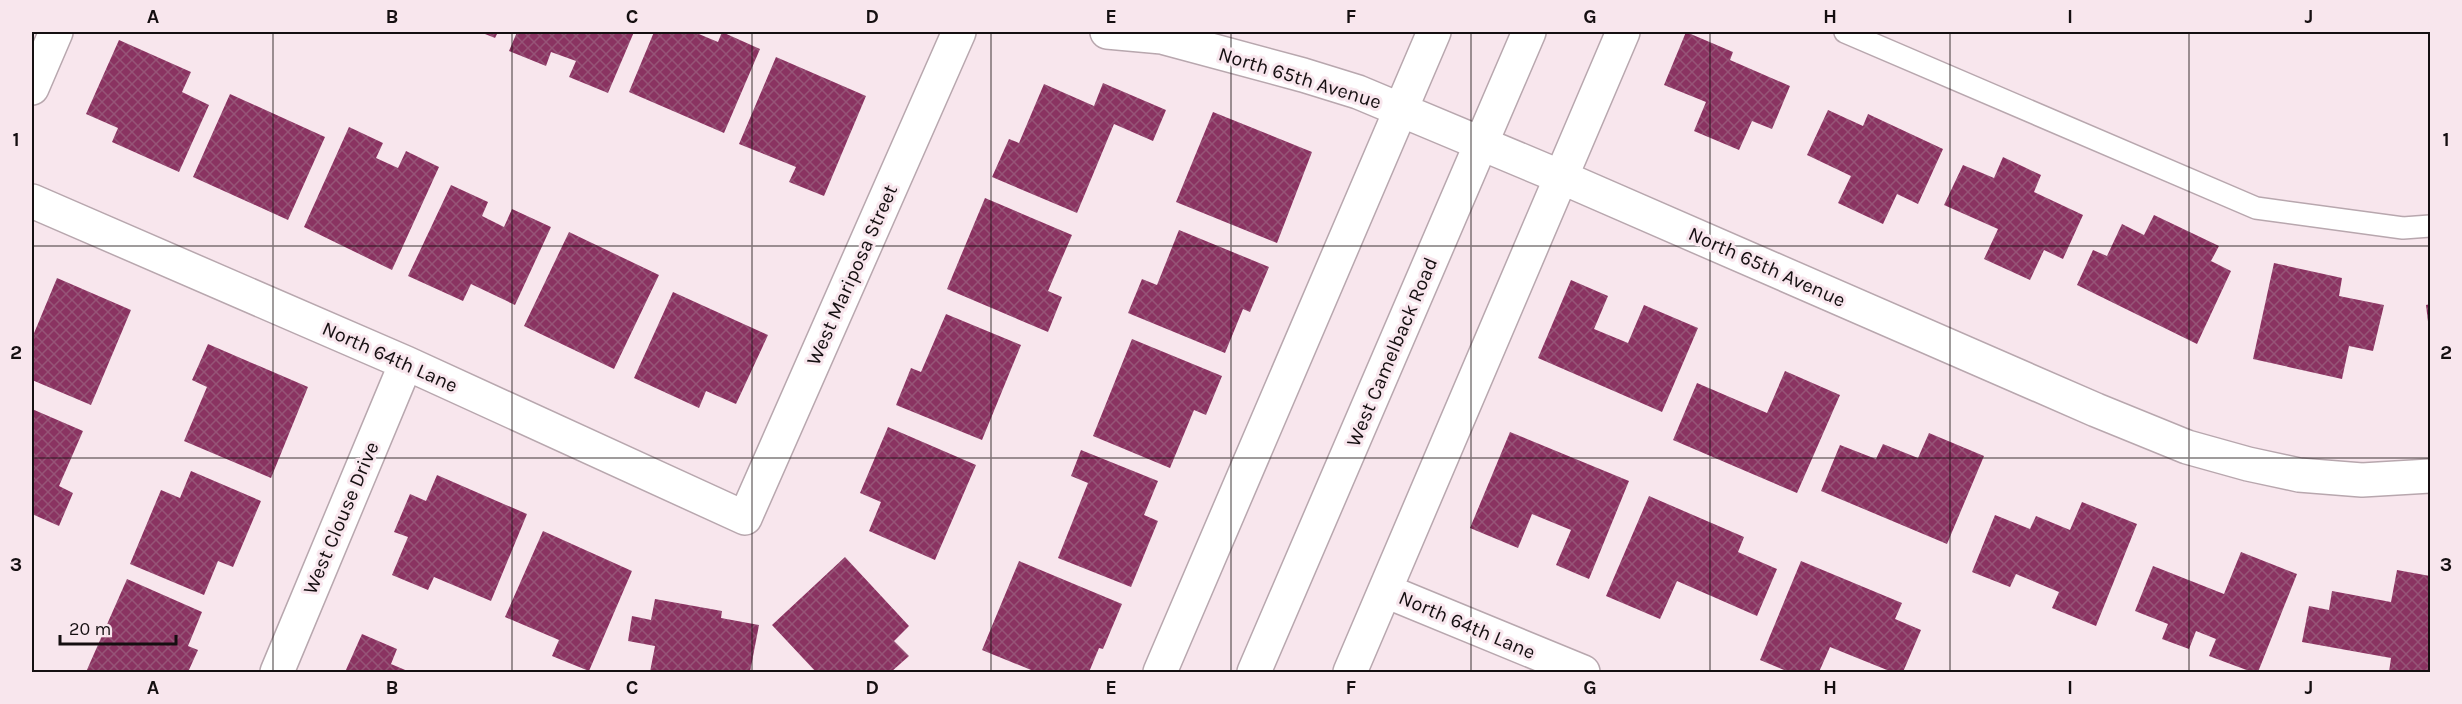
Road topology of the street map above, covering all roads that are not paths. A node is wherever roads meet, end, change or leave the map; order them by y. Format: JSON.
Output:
{"nodes":[{"id":1,"x":56,"y":32,"type":"edge"},
{"id":2,"x":959,"y":32,"type":"edge"},
{"id":3,"x":1107,"y":32,"type":"edge"},
{"id":4,"x":1434,"y":32,"type":"edge"},
{"id":5,"x":1529,"y":32,"type":"edge"},
{"id":6,"x":1623,"y":32,"type":"edge"},
{"id":7,"x":1845,"y":32,"type":"edge"},
{"id":8,"x":32,"y":88,"type":"edge"},
{"id":9,"x":1400,"y":110,"type":"junction"},
{"id":10,"x":1481,"y":144,"type":"junction"},
{"id":11,"x":1561,"y":177,"type":"junction"},
{"id":12,"x":32,"y":201,"type":"edge"},
{"id":13,"x":2430,"y":226,"type":"edge"},
{"id":14,"x":406,"y":363,"type":"junction"},
{"id":15,"x":2430,"y":476,"type":"edge"},
{"id":16,"x":745,"y":518,"type":"joint"},
{"id":17,"x":1386,"y":591,"type":"junction"},
{"id":18,"x":277,"y":672,"type":"edge"},
{"id":19,"x":1160,"y":672,"type":"edge"},
{"id":20,"x":1254,"y":672,"type":"edge"},
{"id":21,"x":1350,"y":672,"type":"edge"},
{"id":22,"x":1582,"y":672,"type":"edge"}],
"edges":[{"from":1,"to":8,"type":"street"},
{"from":2,"to":16,"type":"street","name":"West Mariposa Street"},
{"from":3,"to":9,"type":"street","name":"North 65th Avenue"},
{"from":4,"to":9,"type":"street"},
{"from":5,"to":10,"type":"street","name":"West Camelback Road"},
{"from":6,"to":11,"type":"street"},
{"from":7,"to":13,"type":"lane"},
{"from":9,"to":10,"type":"street","name":"North 65th Avenue"},
{"from":9,"to":19,"type":"street"},
{"from":10,"to":11,"type":"street","name":"North 65th Avenue"},
{"from":10,"to":20,"type":"street","name":"West Camelback Road"},
{"from":11,"to":15,"type":"street","name":"North 65th Avenue"},
{"from":11,"to":17,"type":"street"},
{"from":12,"to":14,"type":"street","name":"North 64th Lane"},
{"from":14,"to":16,"type":"street","name":"North 64th Lane"},
{"from":14,"to":18,"type":"street","name":"West Clouse Drive"},
{"from":17,"to":21,"type":"street"},
{"from":17,"to":22,"type":"street","name":"North 64th Lane"}]}
